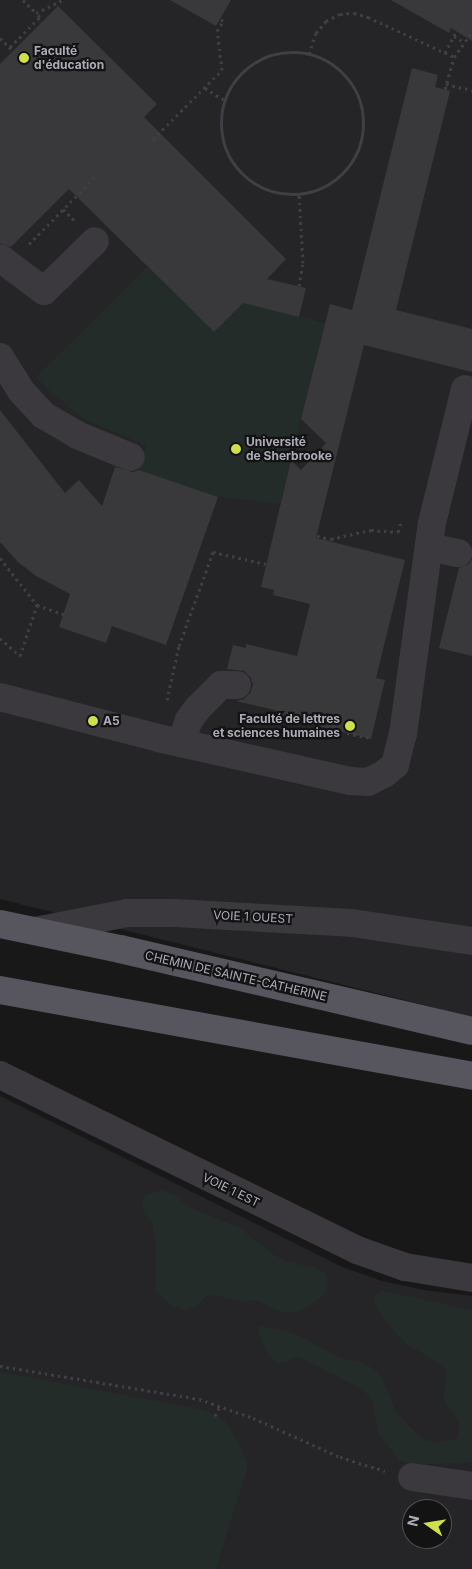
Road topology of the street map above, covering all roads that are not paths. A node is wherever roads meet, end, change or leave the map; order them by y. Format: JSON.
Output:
{"nodes":[{"id":1,"x":94,"y":241,"type":"dead end"},
{"id":2,"x":4,"y":261,"type":"edge"},
{"id":3,"x":0,"y":357,"type":"edge"},
{"id":4,"x":465,"y":389,"type":"dead end"},
{"id":5,"x":131,"y":457,"type":"dead end"},
{"id":6,"x":429,"y":548,"type":"junction"},
{"id":7,"x":458,"y":553,"type":"dead end"},
{"id":8,"x":237,"y":685,"type":"dead end"},
{"id":9,"x":0,"y":697,"type":"edge"},
{"id":10,"x":181,"y":743,"type":"junction"},
{"id":11,"x":0,"y":924,"type":"edge"},
{"id":12,"x":35,"y":930,"type":"junction"},
{"id":13,"x":472,"y":941,"type":"edge"},
{"id":14,"x":0,"y":990,"type":"edge"},
{"id":15,"x":472,"y":1031,"type":"edge"},
{"id":16,"x":0,"y":1075,"type":"edge"},
{"id":17,"x":472,"y":1076,"type":"edge"},
{"id":18,"x":472,"y":1278,"type":"edge"},
{"id":19,"x":412,"y":1477,"type":"road end"},
{"id":20,"x":472,"y":1486,"type":"edge"}],
"edges":[{"from":1,"to":2,"type":"lane"},
{"from":3,"to":5,"type":"lane"},
{"from":4,"to":6,"type":"lane"},
{"from":6,"to":7,"type":"lane"},
{"from":6,"to":10,"type":"lane"},
{"from":8,"to":10,"type":"lane"},
{"from":9,"to":10,"type":"lane"},
{"from":11,"to":12,"type":"main road","name":"CHEMIN DE SAINTE-CATHERINE"},
{"from":12,"to":13,"type":"lane","name":"VOIE 1 OUEST"},
{"from":12,"to":15,"type":"main road","name":"CHEMIN DE SAINTE-CATHERINE"},
{"from":14,"to":17,"type":"main road"},
{"from":16,"to":18,"type":"lane","name":"VOIE 1 EST"},
{"from":19,"to":20,"type":"lane"}]}
